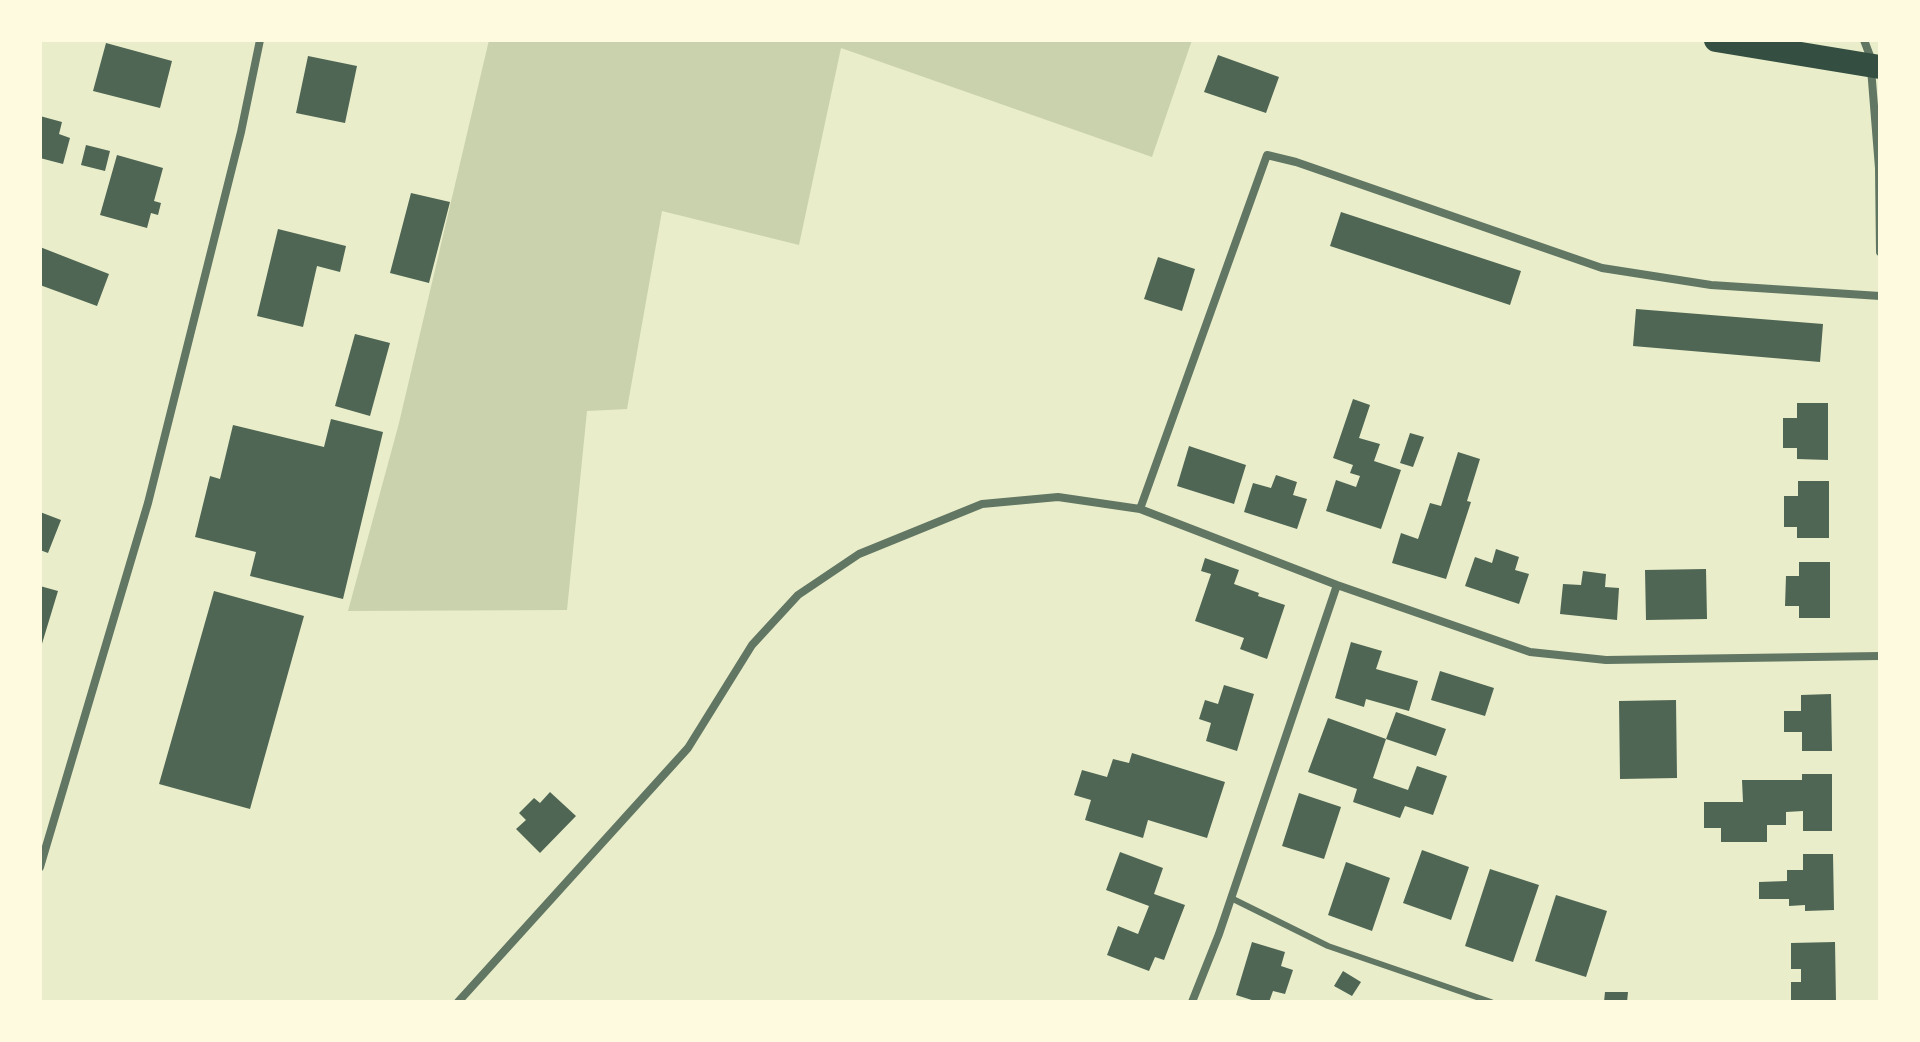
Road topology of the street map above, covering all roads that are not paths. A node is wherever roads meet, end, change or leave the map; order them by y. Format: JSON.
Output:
{"nodes":[{"id":1,"x":260,"y":40,"type":"edge"},
{"id":2,"x":1716,"y":40,"type":"edge"},
{"id":3,"x":1864,"y":40,"type":"edge"},
{"id":4,"x":1880,"y":67,"type":"edge"},
{"id":5,"x":1879,"y":192,"type":"edge"},
{"id":6,"x":1880,"y":252,"type":"edge"},
{"id":7,"x":1880,"y":296,"type":"edge"},
{"id":8,"x":1140,"y":509,"type":"junction"},
{"id":9,"x":1337,"y":585,"type":"junction"},
{"id":10,"x":1880,"y":656,"type":"edge"},
{"id":11,"x":40,"y":867,"type":"edge"},
{"id":12,"x":1231,"y":898,"type":"junction"},
{"id":13,"x":458,"y":1002,"type":"edge"},
{"id":14,"x":1192,"y":1002,"type":"edge"},
{"id":15,"x":1491,"y":1002,"type":"edge"}],
"edges":[{"from":1,"to":11,"type":"street"},
{"from":2,"to":4,"type":"highway"},
{"from":3,"to":5,"type":"street"},
{"from":5,"to":6,"type":"street"},
{"from":7,"to":8,"type":"street"},
{"from":8,"to":9,"type":"street"},
{"from":8,"to":13,"type":"street"},
{"from":9,"to":10,"type":"street"},
{"from":9,"to":12,"type":"street"},
{"from":12,"to":14,"type":"street"},
{"from":12,"to":15,"type":"lane"}]}
